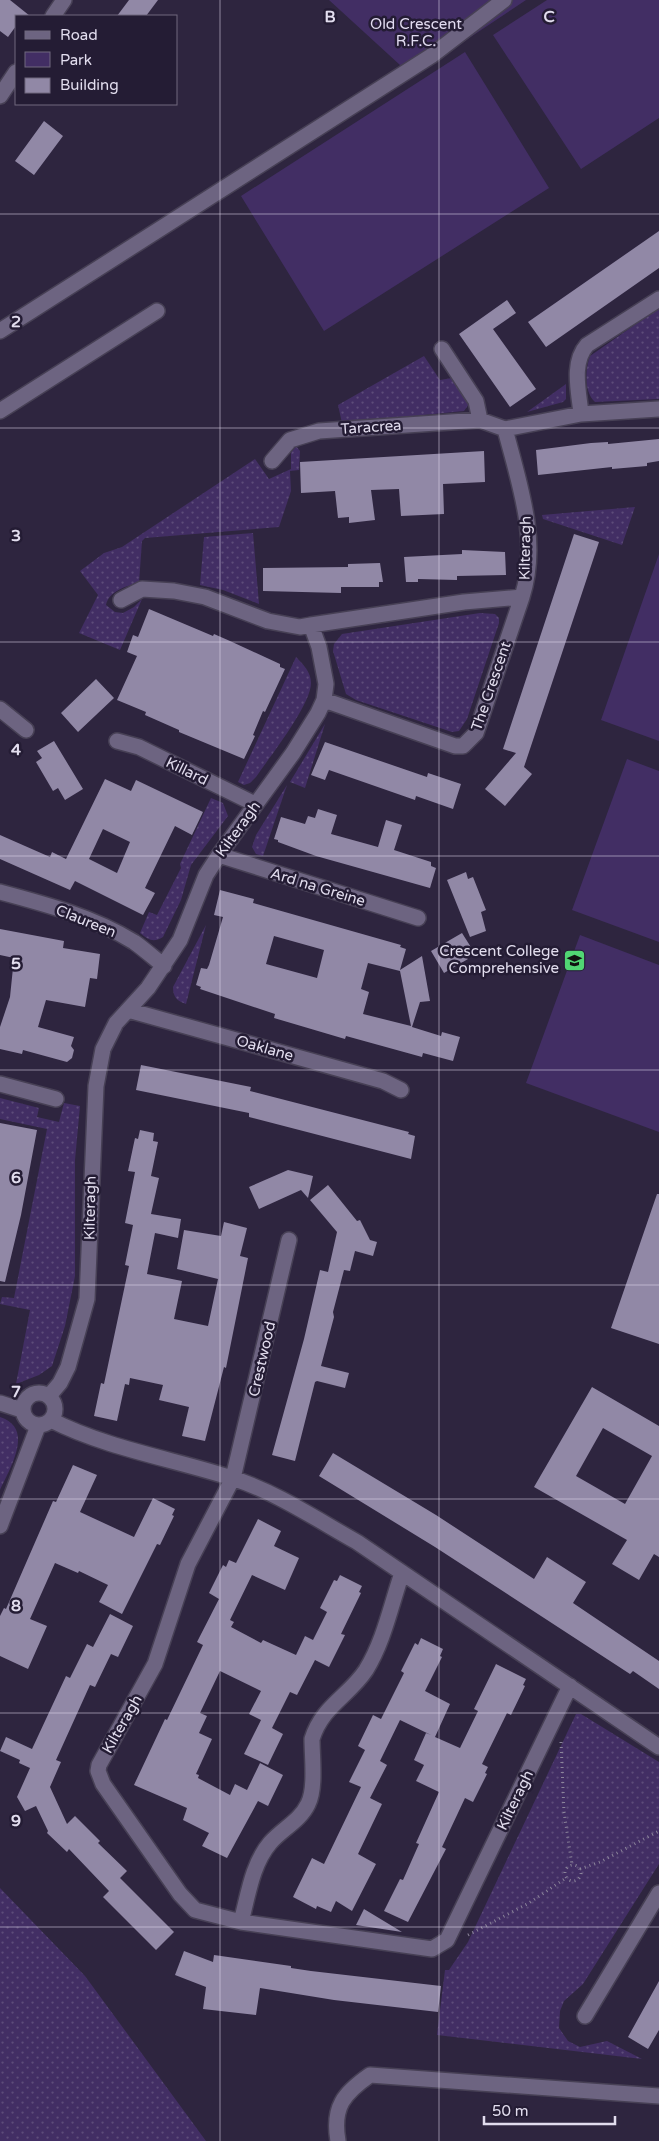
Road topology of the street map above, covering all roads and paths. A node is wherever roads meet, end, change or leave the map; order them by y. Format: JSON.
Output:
{"nodes":[{"id":1,"x":64,"y":0,"type":"edge"},
{"id":2,"x":504,"y":0,"type":"edge"},
{"id":3,"x":54,"y":15,"type":"edge"},
{"id":4,"x":15,"y":74,"type":"edge"},
{"id":5,"x":0,"y":96,"type":"edge"},
{"id":6,"x":659,"y":299,"type":"edge"},
{"id":7,"x":158,"y":310,"type":"dead end"},
{"id":8,"x":0,"y":331,"type":"edge"},
{"id":9,"x":442,"y":349,"type":"dead end"},
{"id":10,"x":659,"y":409,"type":"edge"},
{"id":11,"x":0,"y":411,"type":"edge"},
{"id":12,"x":580,"y":414,"type":"junction"},
{"id":13,"x":480,"y":420,"type":"junction"},
{"id":14,"x":505,"y":429,"type":"junction"},
{"id":15,"x":272,"y":461,"type":"dead end"},
{"id":16,"x":522,"y":597,"type":"junction"},
{"id":17,"x":121,"y":600,"type":"dead end"},
{"id":18,"x":311,"y":625,"type":"junction"},
{"id":19,"x":324,"y":700,"type":"junction"},
{"id":20,"x":0,"y":709,"type":"edge"},
{"id":21,"x":26,"y":730,"type":"dead end"},
{"id":22,"x":117,"y":741,"type":"dead end"},
{"id":23,"x":256,"y":804,"type":"junction"},
{"id":24,"x":219,"y":855,"type":"junction"},
{"id":25,"x":0,"y":892,"type":"edge"},
{"id":26,"x":418,"y":918,"type":"dead end"},
{"id":27,"x":164,"y":966,"type":"junction"},
{"id":28,"x":128,"y":1010,"type":"junction"},
{"id":29,"x":0,"y":1084,"type":"edge"},
{"id":30,"x":401,"y":1090,"type":"dead end"},
{"id":31,"x":56,"y":1099,"type":"dead end"},
{"id":32,"x":289,"y":1240,"type":"dead end"},
{"id":33,"x":49,"y":1396,"type":"junction"},
{"id":34,"x":0,"y":1403,"type":"edge"},
{"id":35,"x":22,"y":1410,"type":"junction"},
{"id":36,"x":44,"y":1423,"type":"junction"},
{"id":37,"x":233,"y":1478,"type":"junction"},
{"id":38,"x":0,"y":1526,"type":"edge"},
{"id":39,"x":402,"y":1573,"type":"junction"},
{"id":40,"x":570,"y":1686,"type":"junction"},
{"id":41,"x":553,"y":1723,"type":"junction"},
{"id":42,"x":659,"y":1747,"type":"edge"},
{"id":43,"x":659,"y":1831,"type":"edge"},
{"id":44,"x":572,"y":1865,"type":"junction"},
{"id":45,"x":580,"y":1869,"type":"junction"},
{"id":46,"x":566,"y":1878,"type":"junction"},
{"id":47,"x":659,"y":1893,"type":"edge"},
{"id":48,"x":241,"y":1922,"type":"junction"},
{"id":49,"x":447,"y":1940,"type":"junction"},
{"id":50,"x":585,"y":2016,"type":"dead end"},
{"id":51,"x":659,"y":2096,"type":"edge"},
{"id":52,"x":338,"y":2141,"type":"edge"}],
"edges":[{"from":1,"to":3,"type":"street"},
{"from":2,"to":8,"type":"street"},
{"from":4,"to":5,"type":"street"},
{"from":6,"to":12,"type":"street"},
{"from":7,"to":11,"type":"street"},
{"from":9,"to":13,"type":"street"},
{"from":10,"to":12,"type":"street"},
{"from":12,"to":14,"type":"street"},
{"from":13,"to":14,"type":"street","name":"Taracrea"},
{"from":13,"to":15,"type":"street","name":"Taracrea"},
{"from":14,"to":16,"type":"street","name":"Kilteragh"},
{"from":16,"to":18,"type":"street","name":"Kilteragh"},
{"from":16,"to":19,"type":"street","name":"The Crescent"},
{"from":17,"to":18,"type":"street"},
{"from":18,"to":19,"type":"street","name":"Kilteragh"},
{"from":19,"to":23,"type":"street","name":"Kilteragh"},
{"from":20,"to":21,"type":"street"},
{"from":22,"to":23,"type":"street","name":"Killard"},
{"from":23,"to":24,"type":"street","name":"Kilteragh"},
{"from":24,"to":26,"type":"street","name":"Ard na Greine"},
{"from":24,"to":27,"type":"street","name":"Kilteragh"},
{"from":25,"to":27,"type":"street","name":"Claureen"},
{"from":27,"to":28,"type":"street","name":"Kilteragh"},
{"from":28,"to":30,"type":"street","name":"Oaklane"},
{"from":28,"to":33,"type":"street","name":"Kilteragh"},
{"from":29,"to":31,"type":"street"},
{"from":32,"to":37,"type":"street","name":"Crestwood"},
{"from":33,"to":35,"type":"street"},
{"from":33,"to":36,"type":"street"},
{"from":34,"to":35,"type":"street"},
{"from":35,"to":36,"type":"street"},
{"from":36,"to":37,"type":"street"},
{"from":36,"to":38,"type":"street"},
{"from":37,"to":39,"type":"street"},
{"from":37,"to":48,"type":"street","name":"Kilteragh"},
{"from":39,"to":40,"type":"street"},
{"from":39,"to":48,"type":"street"},
{"from":40,"to":41,"type":"street","name":"Kilteragh"},
{"from":40,"to":42,"type":"street"},
{"from":41,"to":44,"type":"path"},
{"from":41,"to":49,"type":"street","name":"Kilteragh"},
{"from":43,"to":45,"type":"path"},
{"from":44,"to":45,"type":"path"},
{"from":44,"to":46,"type":"path"},
{"from":45,"to":46,"type":"path"},
{"from":46,"to":49,"type":"path"},
{"from":47,"to":50,"type":"street"},
{"from":48,"to":49,"type":"street","name":"Kilteragh"},
{"from":51,"to":52,"type":"street"}]}
